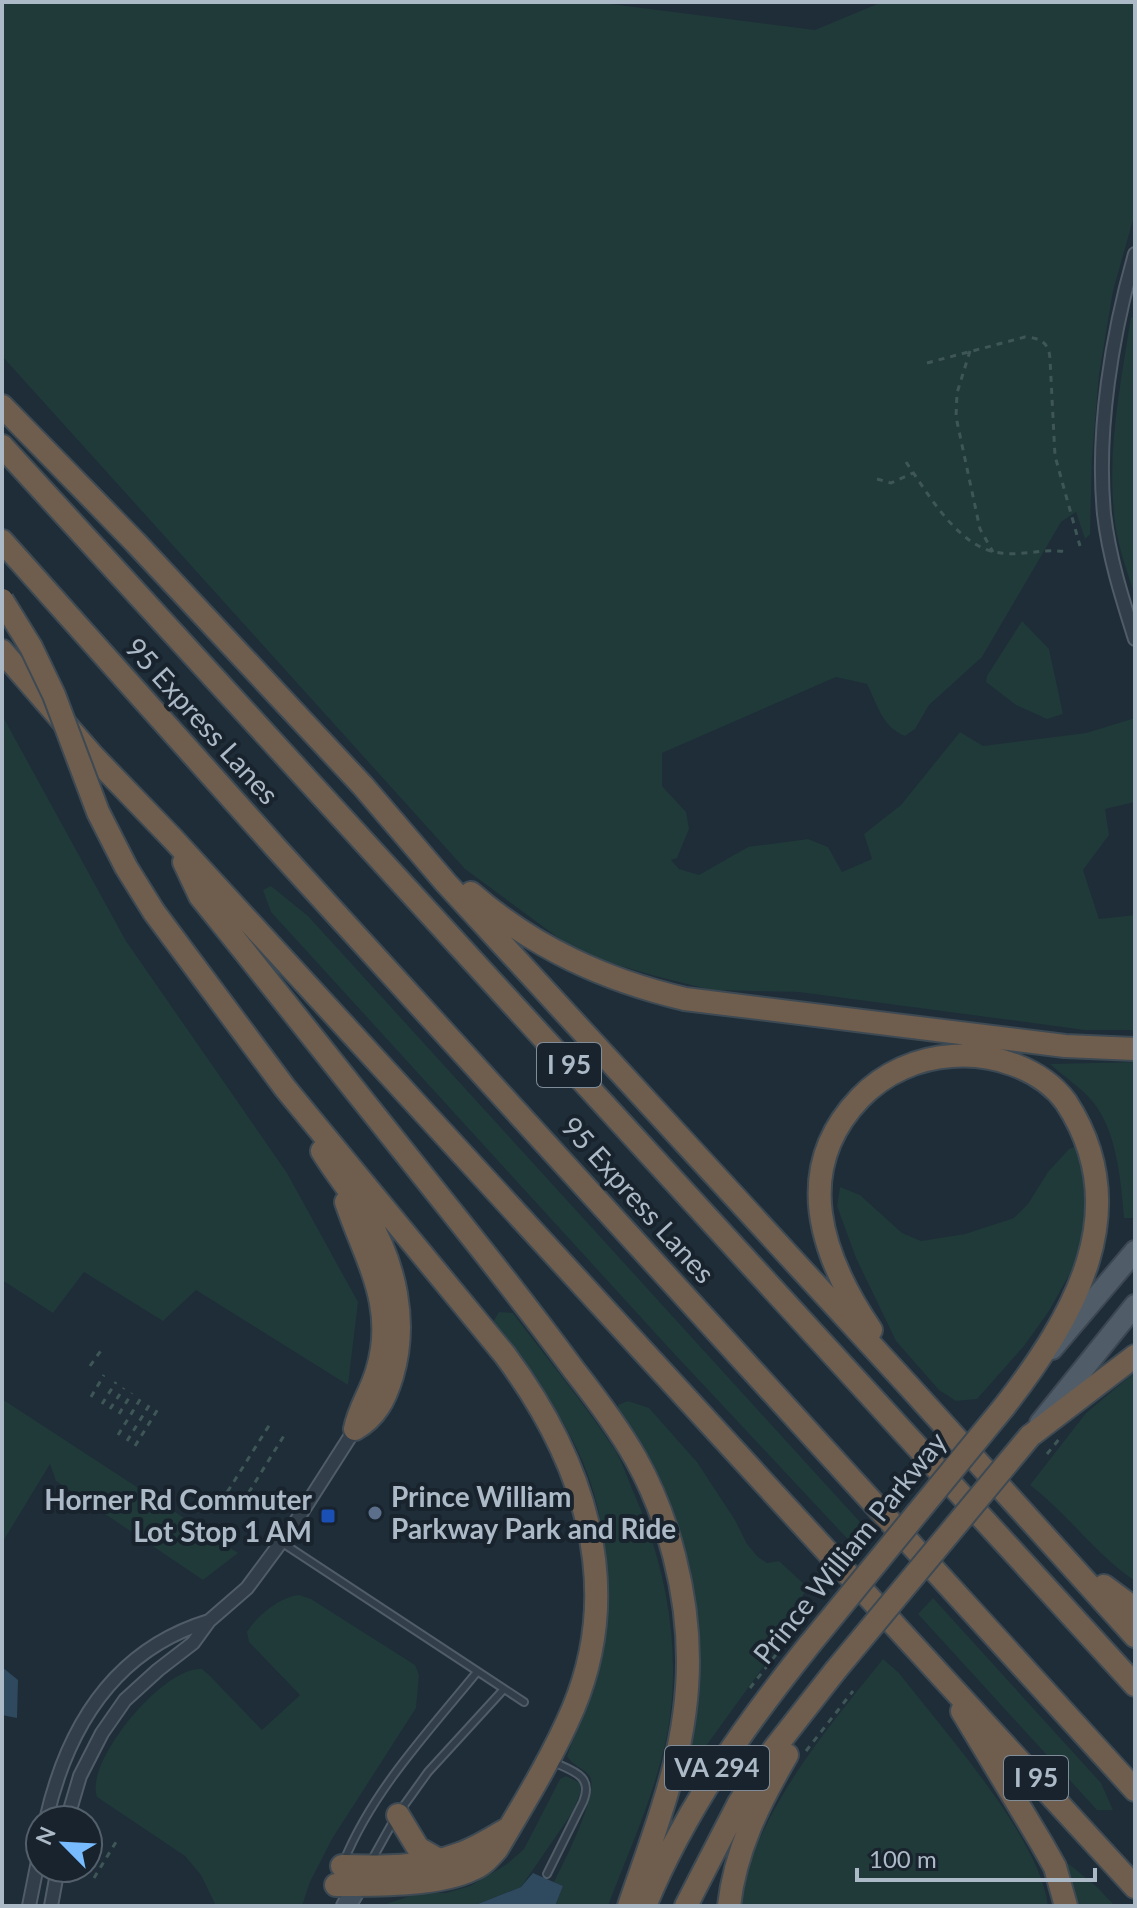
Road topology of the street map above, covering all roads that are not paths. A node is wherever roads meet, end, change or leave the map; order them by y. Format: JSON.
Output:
{"nodes":[{"id":1,"x":1135,"y":254,"type":"edge"},
{"id":2,"x":2,"y":406,"type":"edge"},
{"id":3,"x":2,"y":446,"type":"edge"},
{"id":4,"x":2,"y":541,"type":"edge"},
{"id":5,"x":2,"y":600,"type":"edge"},
{"id":6,"x":1135,"y":638,"type":"edge"},
{"id":7,"x":2,"y":651,"type":"edge"},
{"id":8,"x":373,"y":798,"type":"junction"},
{"id":9,"x":173,"y":839,"type":"junction"},
{"id":10,"x":1135,"y":1049,"type":"edge"},
{"id":11,"x":285,"y":1088,"type":"junction"},
{"id":12,"x":1135,"y":1251,"type":"edge"},
{"id":13,"x":1135,"y":1305,"type":"edge"},
{"id":14,"x":1135,"y":1356,"type":"edge"},
{"id":15,"x":907,"y":1384,"type":"junction"},
{"id":16,"x":1004,"y":1407,"type":"junction"},
{"id":17,"x":355,"y":1429,"type":"joint"},
{"id":18,"x":1030,"y":1436,"type":"junction"},
{"id":19,"x":1029,"y":1518,"type":"junction"},
{"id":20,"x":281,"y":1542,"type":"junction"},
{"id":21,"x":1028,"y":1568,"type":"junction"},
{"id":22,"x":1135,"y":1609,"type":"edge"},
{"id":23,"x":209,"y":1621,"type":"junction"},
{"id":24,"x":1135,"y":1636,"type":"edge"},
{"id":25,"x":937,"y":1669,"type":"junction"},
{"id":26,"x":835,"y":1671,"type":"junction"},
{"id":27,"x":477,"y":1672,"type":"junction"},
{"id":28,"x":1135,"y":1685,"type":"edge"},
{"id":29,"x":504,"y":1689,"type":"junction"},
{"id":30,"x":1135,"y":1699,"type":"edge"},
{"id":31,"x":524,"y":1702,"type":"dead end"},
{"id":32,"x":549,"y":1759,"type":"junction"},
{"id":33,"x":1135,"y":1790,"type":"edge"},
{"id":34,"x":50,"y":1804,"type":"edge"},
{"id":35,"x":72,"y":1804,"type":"edge"},
{"id":36,"x":398,"y":1815,"type":"junction"},
{"id":37,"x":510,"y":1827,"type":"junction"},
{"id":38,"x":439,"y":1860,"type":"junction"},
{"id":39,"x":547,"y":1874,"type":"dead end"},
{"id":40,"x":363,"y":1876,"type":"junction"},
{"id":41,"x":34,"y":1884,"type":"edge"},
{"id":42,"x":55,"y":1884,"type":"edge"},
{"id":43,"x":338,"y":1886,"type":"edge"},
{"id":44,"x":1135,"y":1887,"type":"edge"},
{"id":45,"x":29,"y":1906,"type":"edge"},
{"id":46,"x":51,"y":1906,"type":"edge"},
{"id":47,"x":346,"y":1906,"type":"edge"},
{"id":48,"x":629,"y":1906,"type":"edge"},
{"id":49,"x":645,"y":1906,"type":"edge"},
{"id":50,"x":686,"y":1906,"type":"edge"},
{"id":51,"x":729,"y":1906,"type":"edge"},
{"id":52,"x":1066,"y":1906,"type":"edge"}],
"edges":[{"from":1,"to":6,"type":"street"},
{"from":2,"to":8,"type":"highway"},
{"from":3,"to":21,"type":"highway","number":"I 95"},
{"from":4,"to":33,"type":"highway","name":"95 Express Lanes"},
{"from":5,"to":11,"type":"highway","bridge":true},
{"from":7,"to":9,"type":"highway","number":"I 95"},
{"from":8,"to":10,"type":"highway"},
{"from":8,"to":15,"type":"highway"},
{"from":9,"to":25,"type":"highway","number":"I 95"},
{"from":9,"to":48,"type":"highway"},
{"from":11,"to":17,"type":"highway"},
{"from":11,"to":32,"type":"highway"},
{"from":12,"to":16,"type":"main road","name":"Prince William Parkway","number":"VA 294"},
{"from":13,"to":18,"type":"main road","number":"VA 294"},
{"from":14,"to":18,"type":"highway"},
{"from":15,"to":16,"type":"highway"},
{"from":15,"to":19,"type":"highway"},
{"from":16,"to":49,"type":"highway","name":"Prince William Parkway","number":"VA 294","bridge":true},
{"from":17,"to":20,"type":"street"},
{"from":18,"to":26,"type":"highway","number":"VA 294","bridge":true},
{"from":19,"to":22,"type":"highway"},
{"from":19,"to":24,"type":"highway"},
{"from":20,"to":23,"type":"street"},
{"from":20,"to":27,"type":"lane"},
{"from":21,"to":28,"type":"highway","number":"I 95"},
{"from":21,"to":30,"type":"highway"},
{"from":23,"to":34,"type":"street"},
{"from":23,"to":35,"type":"street"},
{"from":25,"to":44,"type":"highway","number":"I 95"},
{"from":25,"to":52,"type":"highway"},
{"from":26,"to":50,"type":"highway","number":"VA 294"},
{"from":26,"to":51,"type":"highway"},
{"from":27,"to":29,"type":"lane"},
{"from":27,"to":43,"type":"lane"},
{"from":29,"to":31,"type":"lane"},
{"from":29,"to":36,"type":"lane"},
{"from":32,"to":37,"type":"highway"},
{"from":32,"to":39,"type":"lane"},
{"from":36,"to":38,"type":"highway"},
{"from":36,"to":40,"type":"lane"},
{"from":37,"to":38,"type":"highway"},
{"from":37,"to":40,"type":"highway"},
{"from":38,"to":40,"type":"highway"},
{"from":40,"to":43,"type":"highway"},
{"from":40,"to":47,"type":"street"},
{"from":41,"to":45,"type":"street"},
{"from":42,"to":46,"type":"street"}]}
